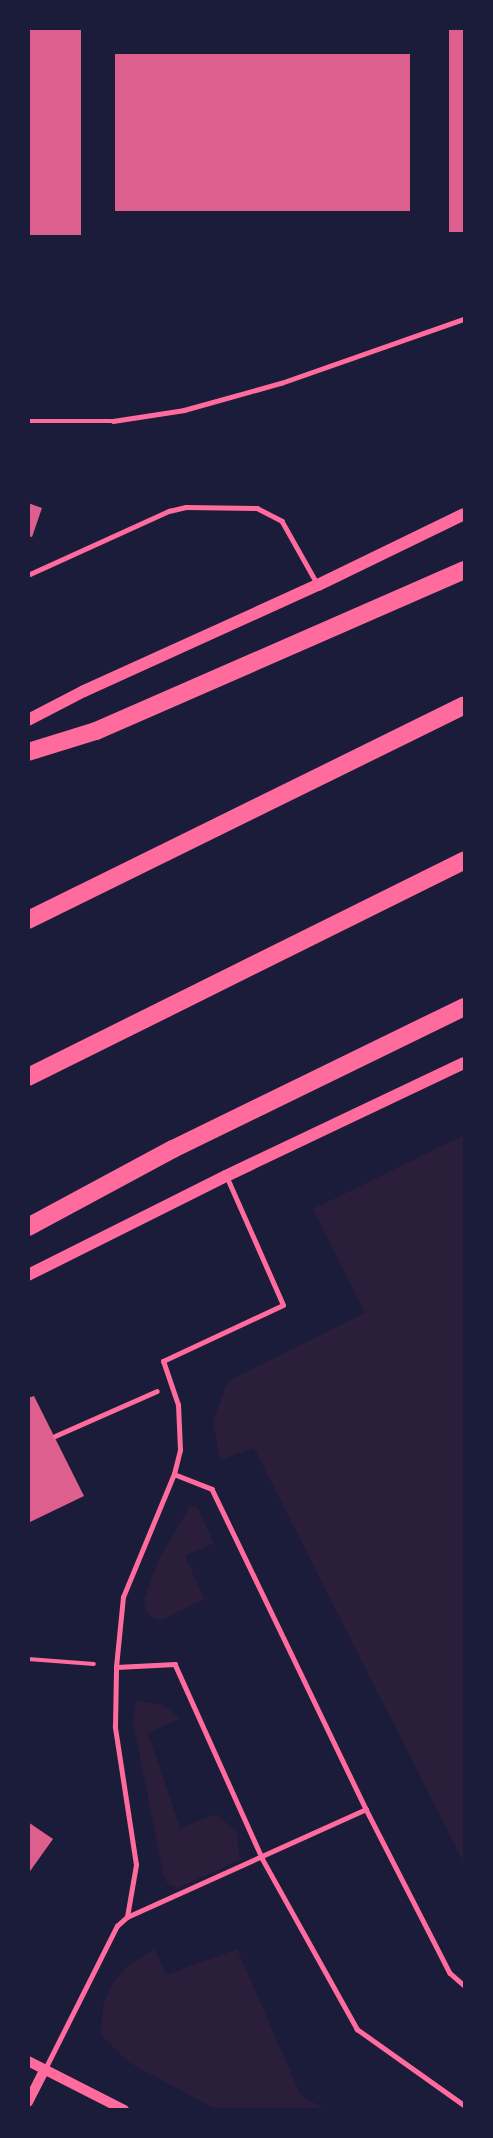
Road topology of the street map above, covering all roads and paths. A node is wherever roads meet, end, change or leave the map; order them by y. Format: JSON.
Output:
{"nodes":[{"id":1,"x":465,"y":319,"type":"edge"},
{"id":2,"x":28,"y":421,"type":"edge"},
{"id":3,"x":465,"y":514,"type":"edge"},
{"id":4,"x":465,"y":570,"type":"edge"},
{"id":5,"x":30,"y":574,"type":"edge"},
{"id":6,"x":318,"y":585,"type":"junction"},
{"id":7,"x":465,"y":705,"type":"edge"},
{"id":8,"x":28,"y":720,"type":"edge"},
{"id":9,"x":28,"y":752,"type":"edge"},
{"id":10,"x":465,"y":861,"type":"edge"},
{"id":11,"x":28,"y":920,"type":"edge"},
{"id":12,"x":465,"y":1006,"type":"edge"},
{"id":13,"x":465,"y":1063,"type":"edge"},
{"id":14,"x":28,"y":1077,"type":"edge"},
{"id":15,"x":226,"y":1176,"type":"junction"},
{"id":16,"x":28,"y":1227,"type":"edge"},
{"id":17,"x":28,"y":1275,"type":"edge"},
{"id":18,"x":157,"y":1391,"type":"dead end"},
{"id":19,"x":55,"y":1436,"type":"dead end"},
{"id":20,"x":174,"y":1474,"type":"junction"},
{"id":21,"x":28,"y":1659,"type":"edge"},
{"id":22,"x":116,"y":1666,"type":"junction"},
{"id":23,"x":366,"y":1809,"type":"junction"},
{"id":24,"x":262,"y":1858,"type":"junction"},
{"id":25,"x":127,"y":1917,"type":"junction"},
{"id":26,"x":465,"y":1985,"type":"edge"},
{"id":27,"x":28,"y":2061,"type":"edge"},
{"id":28,"x":44,"y":2070,"type":"junction"},
{"id":29,"x":28,"y":2102,"type":"edge"},
{"id":30,"x":465,"y":2105,"type":"edge"},
{"id":31,"x":124,"y":2109,"type":"edge"}],
"edges":[{"from":1,"to":2,"type":"lane"},
{"from":3,"to":6,"type":"main road"},
{"from":4,"to":9,"type":"highway"},
{"from":5,"to":6,"type":"lane"},
{"from":6,"to":8,"type":"main road"},
{"from":7,"to":11,"type":"highway"},
{"from":10,"to":14,"type":"highway"},
{"from":12,"to":16,"type":"highway"},
{"from":13,"to":15,"type":"main road"},
{"from":15,"to":17,"type":"main road"},
{"from":15,"to":20,"type":"lane"},
{"from":18,"to":19,"type":"lane"},
{"from":20,"to":22,"type":"lane"},
{"from":20,"to":23,"type":"lane"},
{"from":21,"to":22,"type":"path"},
{"from":22,"to":24,"type":"lane"},
{"from":22,"to":25,"type":"lane"},
{"from":23,"to":24,"type":"lane"},
{"from":23,"to":26,"type":"lane"},
{"from":24,"to":25,"type":"lane"},
{"from":24,"to":30,"type":"lane"},
{"from":25,"to":28,"type":"lane"},
{"from":27,"to":28,"type":"street"},
{"from":28,"to":29,"type":"street"},
{"from":28,"to":31,"type":"street"}]}
